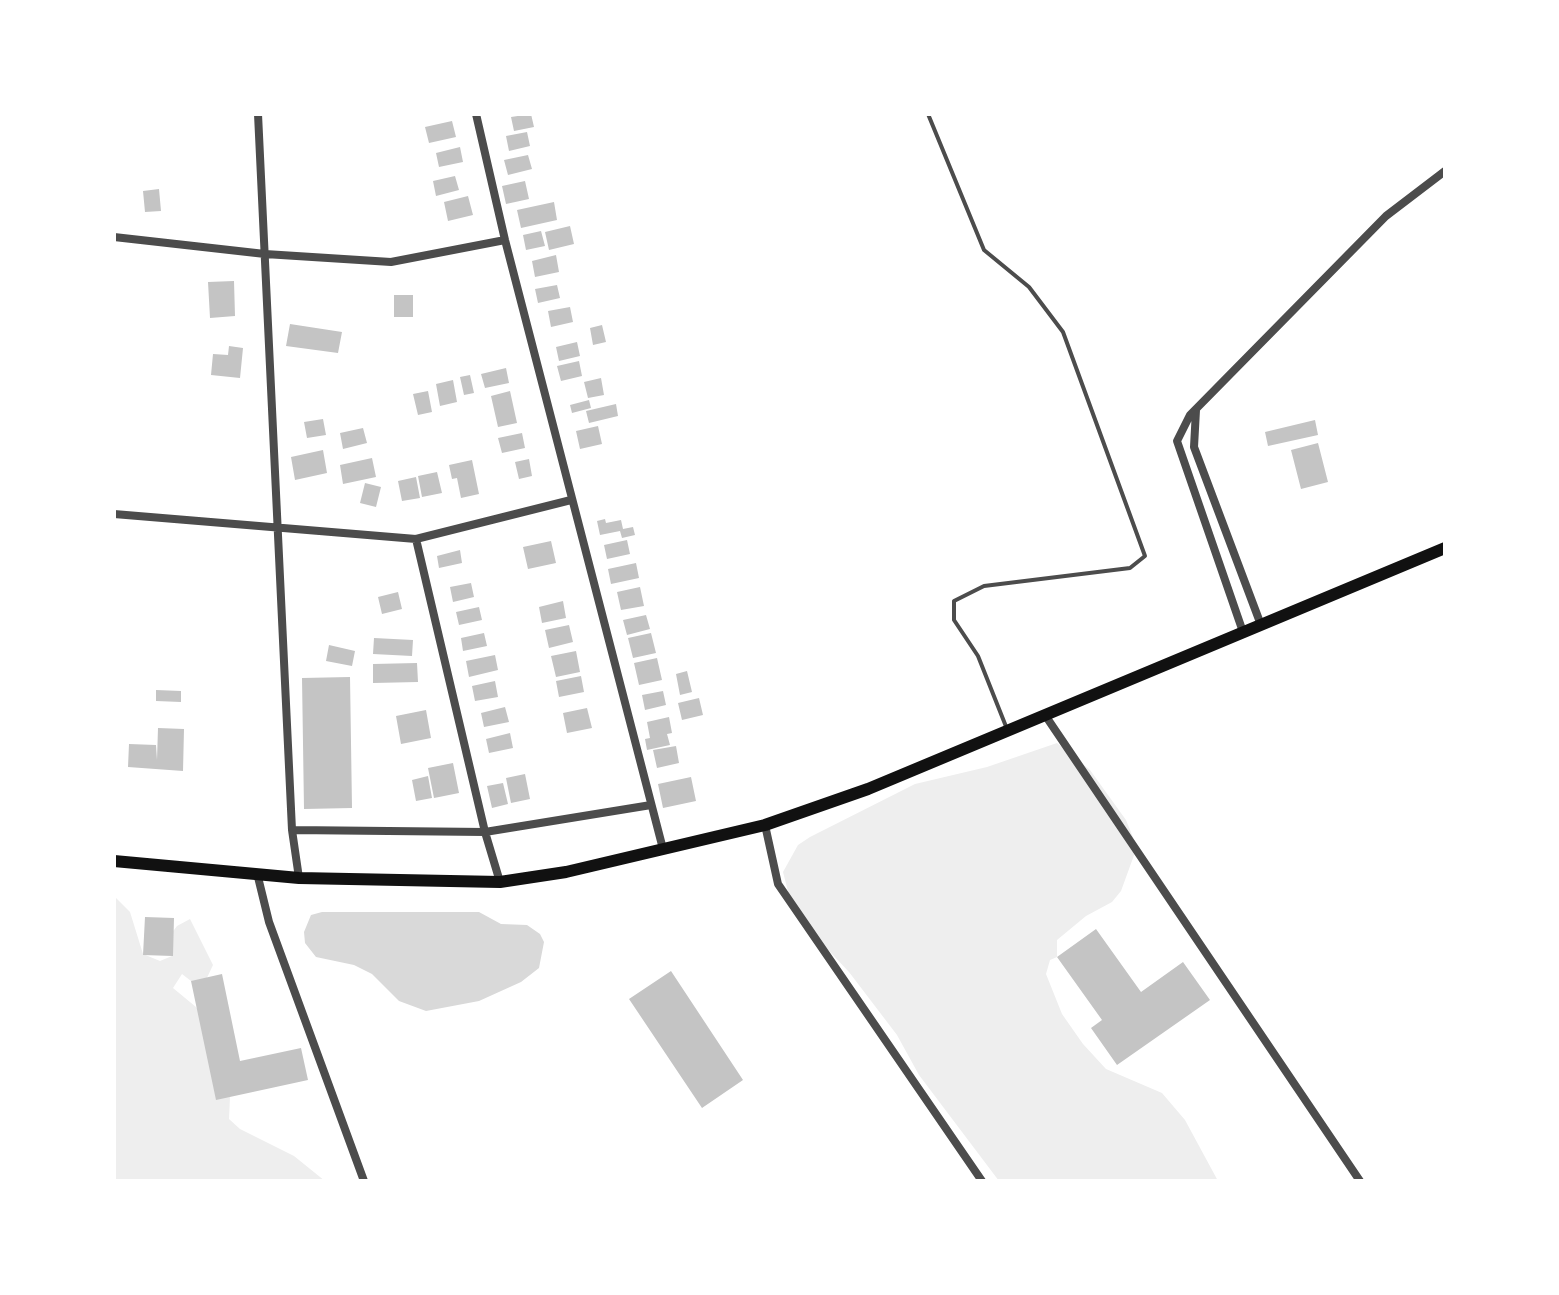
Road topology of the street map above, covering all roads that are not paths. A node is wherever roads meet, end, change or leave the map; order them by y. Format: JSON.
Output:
{"nodes":[{"id":1,"x":258,"y":114,"type":"edge"},
{"id":2,"x":476,"y":114,"type":"edge"},
{"id":3,"x":928,"y":114,"type":"edge"},
{"id":4,"x":1445,"y":171,"type":"edge"},
{"id":5,"x":114,"y":237,"type":"edge"},
{"id":6,"x":505,"y":240,"type":"junction"},
{"id":7,"x":265,"y":254,"type":"junction"},
{"id":8,"x":1196,"y":409,"type":"junction"},
{"id":9,"x":571,"y":500,"type":"junction"},
{"id":10,"x":114,"y":514,"type":"edge"},
{"id":11,"x":278,"y":528,"type":"junction"},
{"id":12,"x":416,"y":539,"type":"junction"},
{"id":13,"x":1445,"y":548,"type":"edge"},
{"id":14,"x":1261,"y":625,"type":"junction"},
{"id":15,"x":1243,"y":632,"type":"junction"},
{"id":16,"x":1045,"y":715,"type":"junction"},
{"id":17,"x":1007,"y":731,"type":"junction"},
{"id":18,"x":651,"y":805,"type":"junction"},
{"id":19,"x":765,"y":825,"type":"junction"},
{"id":20,"x":292,"y":830,"type":"junction"},
{"id":21,"x":485,"y":832,"type":"junction"},
{"id":22,"x":663,"y":849,"type":"junction"},
{"id":23,"x":114,"y":861,"type":"edge"},
{"id":24,"x":257,"y":873,"type":"junction"},
{"id":25,"x":299,"y":878,"type":"junction"},
{"id":26,"x":500,"y":882,"type":"junction"},
{"id":27,"x":364,"y":1181,"type":"edge"},
{"id":28,"x":982,"y":1181,"type":"edge"},
{"id":29,"x":1360,"y":1181,"type":"edge"}],
"edges":[{"from":1,"to":7,"type":"street"},
{"from":2,"to":6,"type":"street"},
{"from":3,"to":17,"type":"lane"},
{"from":4,"to":8,"type":"street"},
{"from":5,"to":7,"type":"street"},
{"from":6,"to":7,"type":"street"},
{"from":6,"to":9,"type":"street"},
{"from":7,"to":11,"type":"street"},
{"from":8,"to":14,"type":"street"},
{"from":8,"to":15,"type":"street"},
{"from":9,"to":12,"type":"street"},
{"from":9,"to":18,"type":"street"},
{"from":10,"to":11,"type":"street"},
{"from":11,"to":12,"type":"street"},
{"from":11,"to":20,"type":"street"},
{"from":12,"to":21,"type":"street"},
{"from":13,"to":14,"type":"main road"},
{"from":14,"to":15,"type":"main road"},
{"from":15,"to":16,"type":"main road"},
{"from":16,"to":17,"type":"main road"},
{"from":16,"to":29,"type":"street"},
{"from":17,"to":19,"type":"main road"},
{"from":18,"to":21,"type":"street"},
{"from":18,"to":22,"type":"street"},
{"from":19,"to":22,"type":"main road"},
{"from":19,"to":28,"type":"street"},
{"from":20,"to":21,"type":"street"},
{"from":20,"to":25,"type":"street"},
{"from":21,"to":26,"type":"street"},
{"from":22,"to":26,"type":"main road"},
{"from":23,"to":24,"type":"main road"},
{"from":24,"to":25,"type":"main road"},
{"from":24,"to":27,"type":"street"},
{"from":25,"to":26,"type":"main road"}]}
